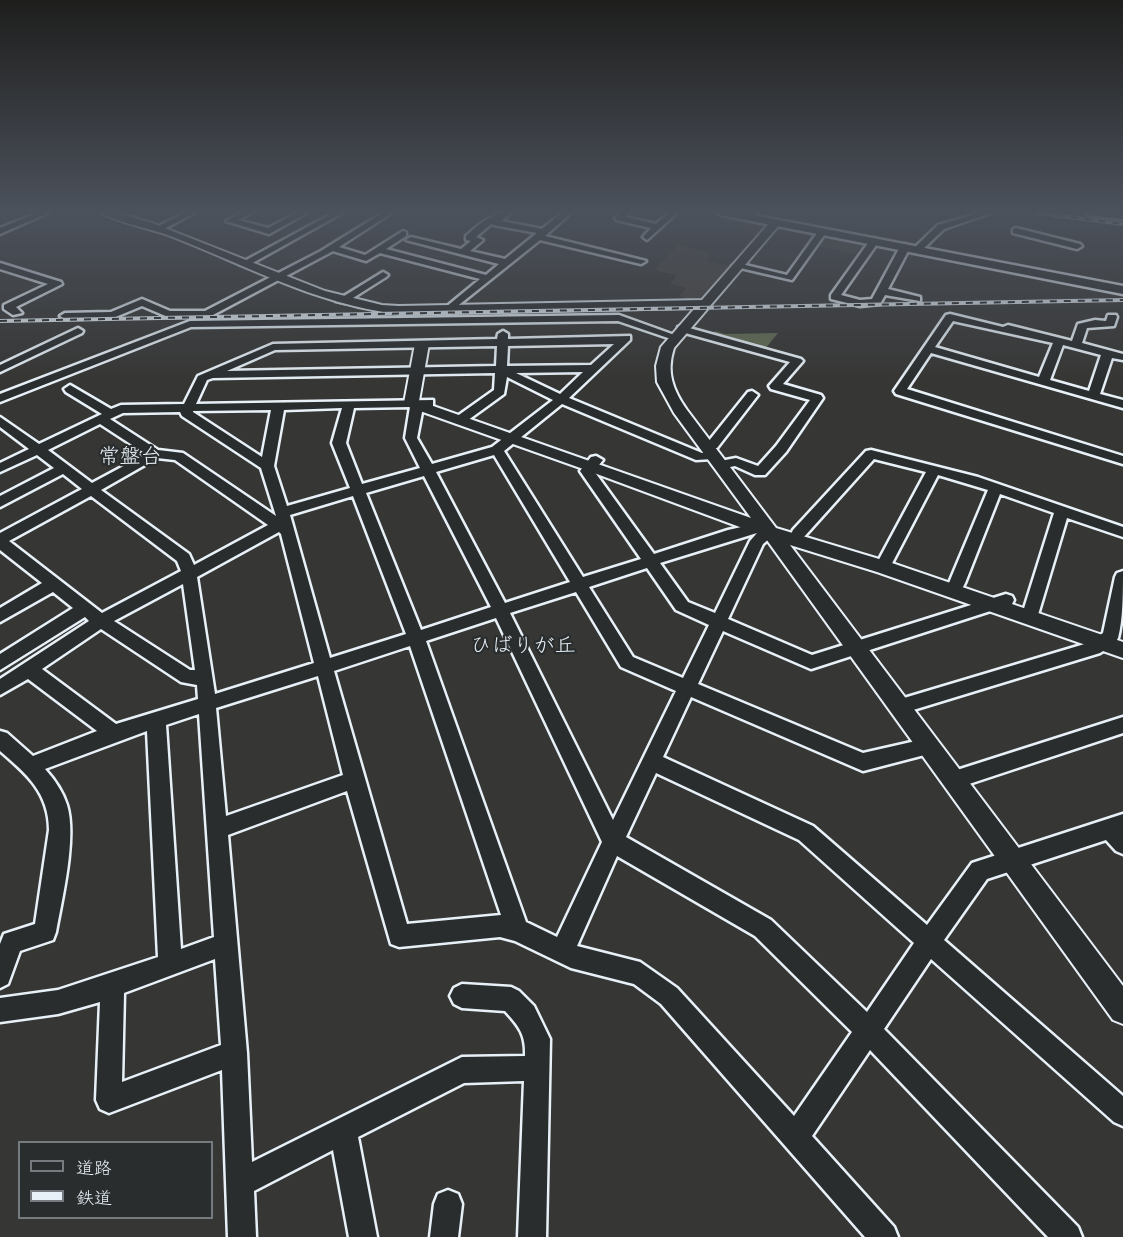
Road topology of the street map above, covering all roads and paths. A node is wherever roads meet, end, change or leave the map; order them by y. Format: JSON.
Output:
{"nodes":[{"id":1,"x":12,"y":270,"type":"edge"},
{"id":2,"x":259,"y":270,"type":"edge"},
{"id":3,"x":291,"y":270,"type":"edge"},
{"id":4,"x":454,"y":270,"type":"edge"},
{"id":5,"x":496,"y":270,"type":"edge"},
{"id":6,"x":734,"y":270,"type":"edge"},
{"id":7,"x":753,"y":270,"type":"edge"},
{"id":8,"x":795,"y":270,"type":"edge"},
{"id":9,"x":854,"y":270,"type":"edge"},
{"id":10,"x":896,"y":270,"type":"edge"},
{"id":11,"x":1021,"y":270,"type":"edge"},
{"id":12,"x":383,"y":274,"type":"dead end"},
{"id":13,"x":278,"y":277,"type":"junction"},
{"id":14,"x":486,"y":278,"type":"junction"},
{"id":15,"x":1123,"y":290,"type":"edge"},
{"id":16,"x":881,"y":291,"type":"junction"},
{"id":17,"x":916,"y":299,"type":"dead end"},
{"id":18,"x":341,"y":301,"type":"junction"},
{"id":19,"x":704,"y":304,"type":"junction"},
{"id":20,"x":17,"y":313,"type":"dead end"},
{"id":21,"x":449,"y":315,"type":"junction"},
{"id":22,"x":65,"y":316,"type":"dead end"},
{"id":23,"x":1112,"y":316,"type":"dead end"},
{"id":24,"x":502,"y":320,"type":"junction"},
{"id":25,"x":413,"y":322,"type":"junction"},
{"id":26,"x":640,"y":326,"type":"junction"},
{"id":27,"x":78,"y":331,"type":"dead end"},
{"id":28,"x":679,"y":333,"type":"junction"},
{"id":29,"x":624,"y":340,"type":"junction"},
{"id":30,"x":503,"y":342,"type":"junction"},
{"id":31,"x":1059,"y":342,"type":"junction"},
{"id":32,"x":427,"y":344,"type":"junction"},
{"id":33,"x":1076,"y":346,"type":"junction"},
{"id":34,"x":928,"y":350,"type":"junction"},
{"id":35,"x":1107,"y":354,"type":"junction"},
{"id":36,"x":1123,"y":357,"type":"edge"},
{"id":37,"x":594,"y":368,"type":"junction"},
{"id":38,"x":0,"y":369,"type":"edge"},
{"id":39,"x":501,"y":370,"type":"junction"},
{"id":40,"x":423,"y":371,"type":"junction"},
{"id":41,"x":209,"y":375,"type":"junction"},
{"id":42,"x":1043,"y":382,"type":"junction"},
{"id":43,"x":70,"y":389,"type":"dead end"},
{"id":44,"x":752,"y":395,"type":"dead end"},
{"id":45,"x":1093,"y":396,"type":"junction"},
{"id":46,"x":0,"y":398,"type":"edge"},
{"id":47,"x":561,"y":399,"type":"junction"},
{"id":48,"x":348,"y":404,"type":"junction"},
{"id":49,"x":419,"y":404,"type":"junction"},
{"id":50,"x":1123,"y":404,"type":"edge"},
{"id":51,"x":278,"y":406,"type":"junction"},
{"id":52,"x":189,"y":408,"type":"junction"},
{"id":53,"x":106,"y":417,"type":"junction"},
{"id":54,"x":463,"y":418,"type":"junction"},
{"id":55,"x":2,"y":425,"type":"edge"},
{"id":56,"x":515,"y":436,"type":"junction"},
{"id":57,"x":38,"y":449,"type":"junction"},
{"id":58,"x":497,"y":450,"type":"junction"},
{"id":59,"x":155,"y":454,"type":"junction"},
{"id":60,"x":713,"y":455,"type":"junction"},
{"id":61,"x":1123,"y":460,"type":"edge"},
{"id":62,"x":594,"y":463,"type":"junction"},
{"id":63,"x":267,"y":466,"type":"junction"},
{"id":64,"x":0,"y":468,"type":"edge"},
{"id":65,"x":64,"y":468,"type":"junction"},
{"id":66,"x":933,"y":469,"type":"junction"},
{"id":67,"x":428,"y":470,"type":"junction"},
{"id":68,"x":996,"y":488,"type":"junction"},
{"id":69,"x":92,"y":489,"type":"junction"},
{"id":70,"x":357,"y":491,"type":"junction"},
{"id":71,"x":0,"y":502,"type":"edge"},
{"id":72,"x":1062,"y":511,"type":"junction"},
{"id":73,"x":283,"y":524,"type":"junction"},
{"id":74,"x":764,"y":528,"type":"junction"},
{"id":75,"x":1123,"y":532,"type":"edge"},
{"id":76,"x":798,"y":534,"type":"junction"},
{"id":77,"x":0,"y":541,"type":"edge"},
{"id":78,"x":7,"y":557,"type":"edge"},
{"id":79,"x":650,"y":560,"type":"junction"},
{"id":80,"x":885,"y":563,"type":"junction"},
{"id":81,"x":189,"y":573,"type":"junction"},
{"id":82,"x":1123,"y":577,"type":"edge"},
{"id":83,"x":957,"y":583,"type":"junction"},
{"id":84,"x":53,"y":584,"type":"junction"},
{"id":85,"x":577,"y":584,"type":"junction"},
{"id":86,"x":999,"y":602,"type":"junction"},
{"id":87,"x":85,"y":609,"type":"junction"},
{"id":88,"x":500,"y":609,"type":"junction"},
{"id":89,"x":1030,"y":613,"type":"junction"},
{"id":90,"x":0,"y":616,"type":"edge"},
{"id":91,"x":101,"y":621,"type":"junction"},
{"id":92,"x":720,"y":622,"type":"junction"},
{"id":93,"x":416,"y":638,"type":"junction"},
{"id":94,"x":1111,"y":639,"type":"edge"},
{"id":95,"x":858,"y":649,"type":"junction"},
{"id":96,"x":1123,"y":650,"type":"edge"},
{"id":97,"x":0,"y":663,"type":"edge"},
{"id":98,"x":324,"y":668,"type":"junction"},
{"id":99,"x":28,"y":669,"type":"junction"},
{"id":100,"x":205,"y":678,"type":"junction"},
{"id":101,"x":0,"y":688,"type":"edge"},
{"id":102,"x":688,"y":688,"type":"junction"},
{"id":103,"x":207,"y":704,"type":"junction"},
{"id":104,"x":900,"y":706,"type":"junction"},
{"id":105,"x":156,"y":720,"type":"junction"},
{"id":106,"x":1123,"y":725,"type":"edge"},
{"id":107,"x":114,"y":733,"type":"junction"},
{"id":108,"x":0,"y":739,"type":"edge"},
{"id":109,"x":929,"y":746,"type":"junction"},
{"id":110,"x":653,"y":762,"type":"junction"},
{"id":111,"x":30,"y":766,"type":"junction"},
{"id":112,"x":354,"y":780,"type":"junction"},
{"id":113,"x":954,"y":780,"type":"junction"},
{"id":114,"x":218,"y":829,"type":"junction"},
{"id":115,"x":1119,"y":832,"type":"edge"},
{"id":116,"x":612,"y":840,"type":"junction"},
{"id":117,"x":1013,"y":859,"type":"junction"},
{"id":118,"x":516,"y":930,"type":"junction"},
{"id":119,"x":930,"y":940,"type":"junction"},
{"id":120,"x":226,"y":944,"type":"junction"},
{"id":121,"x":562,"y":952,"type":"junction"},
{"id":122,"x":170,"y":965,"type":"junction"},
{"id":123,"x":0,"y":976,"type":"edge"},
{"id":124,"x":112,"y":986,"type":"junction"},
{"id":125,"x":462,"y":996,"type":"dead end"},
{"id":126,"x":0,"y":1010,"type":"edge"},
{"id":127,"x":1123,"y":1011,"type":"edge"},
{"id":128,"x":868,"y":1030,"type":"junction"},
{"id":129,"x":234,"y":1053,"type":"junction"},
{"id":130,"x":537,"y":1068,"type":"junction"},
{"id":131,"x":1123,"y":1113,"type":"edge"},
{"id":132,"x":344,"y":1130,"type":"junction"},
{"id":133,"x":796,"y":1137,"type":"junction"},
{"id":134,"x":238,"y":1184,"type":"junction"},
{"id":135,"x":448,"y":1204,"type":"dead end"},
{"id":136,"x":242,"y":1237,"type":"edge"},
{"id":137,"x":363,"y":1237,"type":"edge"},
{"id":138,"x":444,"y":1237,"type":"edge"},
{"id":139,"x":532,"y":1237,"type":"edge"},
{"id":140,"x":884,"y":1237,"type":"edge"},
{"id":141,"x":1068,"y":1237,"type":"edge"}],
"edges":[{"from":1,"to":20,"type":"street"},
{"from":2,"to":13,"type":"street"},
{"from":3,"to":13,"type":"street"},
{"from":4,"to":14,"type":"street"},
{"from":5,"to":14,"type":"street"},
{"from":6,"to":19,"type":"street"},
{"from":7,"to":8,"type":"street"},
{"from":9,"to":16,"type":"street"},
{"from":10,"to":16,"type":"street"},
{"from":11,"to":15,"type":"main road"},
{"from":12,"to":18,"type":"street"},
{"from":13,"to":18,"type":"street"},
{"from":13,"to":22,"type":"street"},
{"from":14,"to":21,"type":"street"},
{"from":16,"to":17,"type":"street"},
{"from":18,"to":21,"type":"street"},
{"from":19,"to":21,"type":"street"},
{"from":19,"to":28,"type":"street"},
{"from":21,"to":24,"type":"street"},
{"from":21,"to":25,"type":"street"},
{"from":21,"to":32,"type":"street"},
{"from":23,"to":33,"type":"street"},
{"from":24,"to":26,"type":"street"},
{"from":24,"to":30,"type":"street"},
{"from":25,"to":32,"type":"street"},
{"from":25,"to":46,"type":"street"},
{"from":26,"to":28,"type":"street"},
{"from":26,"to":29,"type":"street"},
{"from":27,"to":38,"type":"street"},
{"from":28,"to":60,"type":"street"},
{"from":28,"to":60,"type":"street"},
{"from":29,"to":30,"type":"street"},
{"from":29,"to":37,"type":"street"},
{"from":30,"to":32,"type":"street"},
{"from":30,"to":39,"type":"street"},
{"from":31,"to":33,"type":"street"},
{"from":31,"to":34,"type":"street"},
{"from":31,"to":42,"type":"street"},
{"from":32,"to":40,"type":"street"},
{"from":32,"to":41,"type":"street"},
{"from":33,"to":35,"type":"street"},
{"from":34,"to":42,"type":"street"},
{"from":34,"to":61,"type":"street"},
{"from":35,"to":36,"type":"street"},
{"from":35,"to":45,"type":"street"},
{"from":37,"to":39,"type":"street"},
{"from":37,"to":47,"type":"street"},
{"from":39,"to":40,"type":"street"},
{"from":39,"to":47,"type":"street"},
{"from":39,"to":54,"type":"street"},
{"from":40,"to":41,"type":"street"},
{"from":40,"to":49,"type":"street"},
{"from":41,"to":52,"type":"street"},
{"from":42,"to":45,"type":"street"},
{"from":43,"to":53,"type":"street"},
{"from":44,"to":60,"type":"street"},
{"from":45,"to":50,"type":"street"},
{"from":47,"to":56,"type":"street"},
{"from":47,"to":60,"type":"street"},
{"from":48,"to":49,"type":"street"},
{"from":48,"to":51,"type":"street"},
{"from":48,"to":70,"type":"street"},
{"from":49,"to":54,"type":"street"},
{"from":49,"to":67,"type":"street"},
{"from":51,"to":52,"type":"street"},
{"from":51,"to":63,"type":"street"},
{"from":52,"to":53,"type":"street"},
{"from":52,"to":63,"type":"street"},
{"from":53,"to":57,"type":"street"},
{"from":53,"to":59,"type":"street"},
{"from":54,"to":56,"type":"street"},
{"from":55,"to":57,"type":"street"},
{"from":56,"to":58,"type":"street"},
{"from":56,"to":62,"type":"street"},
{"from":57,"to":64,"type":"street"},
{"from":57,"to":65,"type":"street"},
{"from":58,"to":67,"type":"street"},
{"from":58,"to":85,"type":"street"},
{"from":59,"to":69,"type":"street"},
{"from":59,"to":73,"type":"street"},
{"from":60,"to":74,"type":"street"},
{"from":62,"to":74,"type":"street"},
{"from":62,"to":79,"type":"street"},
{"from":63,"to":73,"type":"street"},
{"from":65,"to":69,"type":"street"},
{"from":65,"to":71,"type":"street"},
{"from":66,"to":68,"type":"street"},
{"from":66,"to":76,"type":"street"},
{"from":66,"to":80,"type":"street"},
{"from":67,"to":70,"type":"street"},
{"from":67,"to":88,"type":"street"},
{"from":68,"to":72,"type":"street"},
{"from":68,"to":83,"type":"street"},
{"from":69,"to":77,"type":"street"},
{"from":69,"to":81,"type":"street"},
{"from":70,"to":73,"type":"street"},
{"from":70,"to":93,"type":"street"},
{"from":72,"to":75,"type":"street"},
{"from":72,"to":89,"type":"street"},
{"from":73,"to":81,"type":"street"},
{"from":73,"to":98,"type":"street"},
{"from":74,"to":76,"type":"street"},
{"from":74,"to":79,"type":"street"},
{"from":74,"to":80,"type":"street"},
{"from":74,"to":92,"type":"street"},
{"from":74,"to":95,"type":"street"},
{"from":76,"to":80,"type":"street"},
{"from":77,"to":78,"type":"street"},
{"from":78,"to":84,"type":"street"},
{"from":79,"to":85,"type":"street"},
{"from":79,"to":92,"type":"street"},
{"from":80,"to":83,"type":"street"},
{"from":80,"to":86,"type":"street"},
{"from":81,"to":91,"type":"street"},
{"from":81,"to":100,"type":"street"},
{"from":82,"to":94,"type":"street"},
{"from":83,"to":86,"type":"street"},
{"from":84,"to":87,"type":"street"},
{"from":84,"to":90,"type":"street"},
{"from":85,"to":88,"type":"street"},
{"from":85,"to":102,"type":"street"},
{"from":86,"to":89,"type":"street"},
{"from":86,"to":95,"type":"street"},
{"from":87,"to":91,"type":"street"},
{"from":87,"to":97,"type":"street"},
{"from":88,"to":93,"type":"street"},
{"from":88,"to":116,"type":"street"},
{"from":89,"to":94,"type":"street"},
{"from":91,"to":99,"type":"street"},
{"from":91,"to":100,"type":"street"},
{"from":92,"to":95,"type":"street"},
{"from":92,"to":102,"type":"street"},
{"from":93,"to":98,"type":"street"},
{"from":93,"to":118,"type":"street"},
{"from":94,"to":96,"type":"street"},
{"from":94,"to":104,"type":"street"},
{"from":95,"to":104,"type":"street"},
{"from":98,"to":103,"type":"street"},
{"from":98,"to":112,"type":"street"},
{"from":99,"to":101,"type":"street"},
{"from":99,"to":107,"type":"street"},
{"from":100,"to":103,"type":"street"},
{"from":102,"to":109,"type":"street"},
{"from":102,"to":110,"type":"street"},
{"from":103,"to":105,"type":"street"},
{"from":103,"to":114,"type":"street"},
{"from":104,"to":109,"type":"street"},
{"from":105,"to":107,"type":"street"},
{"from":105,"to":122,"type":"street"},
{"from":106,"to":113,"type":"street"},
{"from":107,"to":111,"type":"street"},
{"from":108,"to":111,"type":"street"},
{"from":109,"to":113,"type":"street"},
{"from":110,"to":116,"type":"street"},
{"from":110,"to":119,"type":"street"},
{"from":111,"to":123,"type":"street"},
{"from":112,"to":114,"type":"street"},
{"from":112,"to":118,"type":"street"},
{"from":113,"to":117,"type":"street"},
{"from":114,"to":120,"type":"street"},
{"from":115,"to":117,"type":"street"},
{"from":116,"to":121,"type":"street"},
{"from":116,"to":128,"type":"street"},
{"from":117,"to":119,"type":"street"},
{"from":117,"to":127,"type":"street"},
{"from":118,"to":121,"type":"street"},
{"from":119,"to":128,"type":"street"},
{"from":119,"to":131,"type":"street"},
{"from":120,"to":122,"type":"street"},
{"from":120,"to":129,"type":"street"},
{"from":121,"to":133,"type":"street"},
{"from":122,"to":124,"type":"street"},
{"from":124,"to":126,"type":"street"},
{"from":124,"to":129,"type":"street"},
{"from":125,"to":130,"type":"street"},
{"from":128,"to":133,"type":"street"},
{"from":128,"to":141,"type":"street"},
{"from":129,"to":134,"type":"street"},
{"from":130,"to":132,"type":"street"},
{"from":130,"to":139,"type":"street"},
{"from":132,"to":134,"type":"street"},
{"from":132,"to":137,"type":"street"},
{"from":133,"to":140,"type":"street"},
{"from":134,"to":136,"type":"street"},
{"from":135,"to":138,"type":"street"}]}
